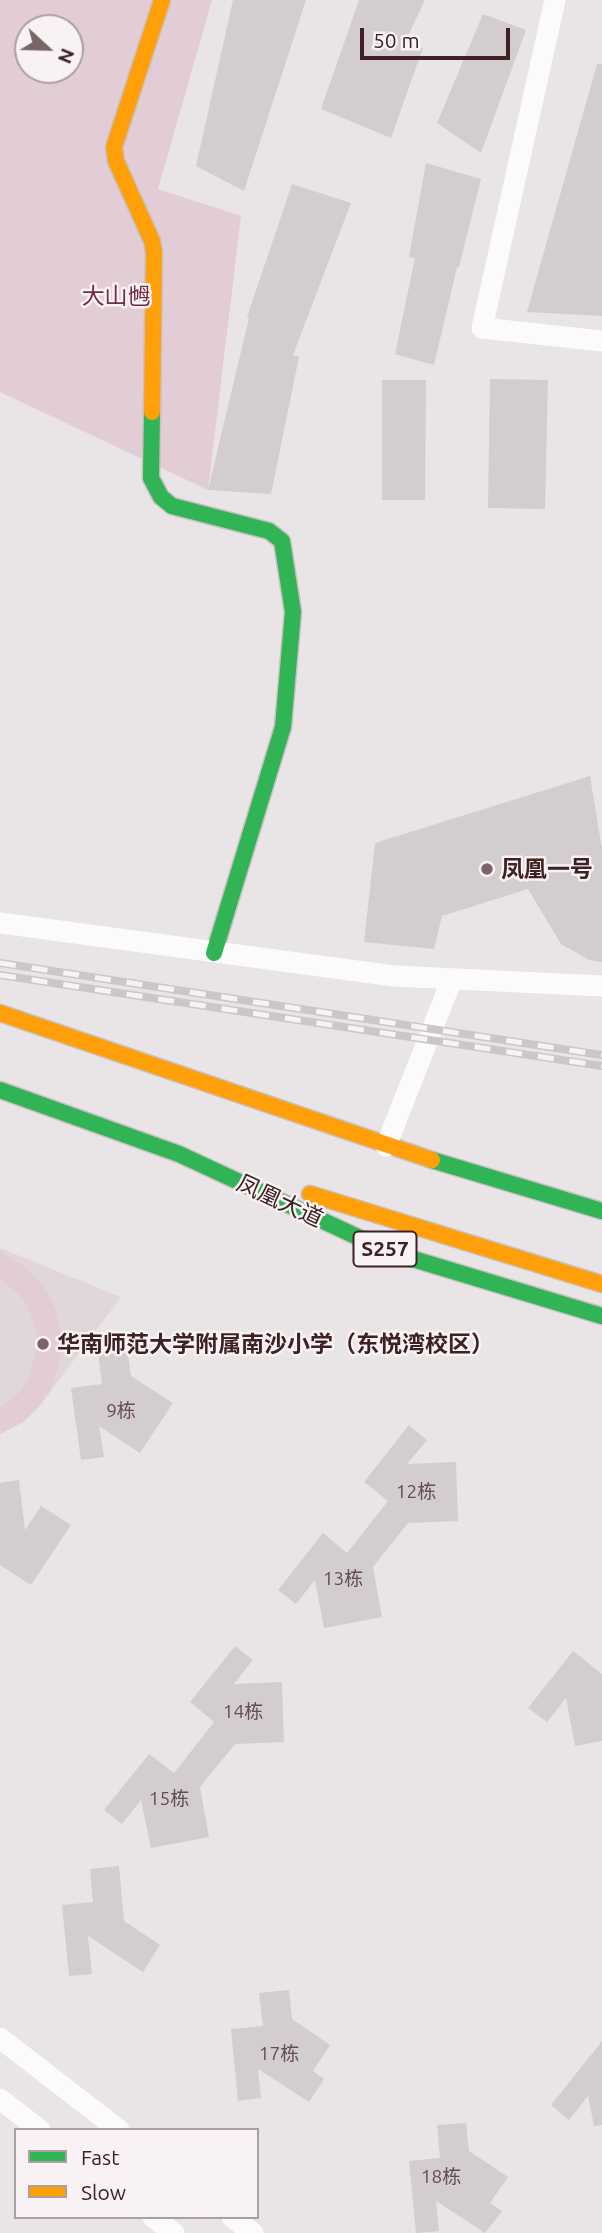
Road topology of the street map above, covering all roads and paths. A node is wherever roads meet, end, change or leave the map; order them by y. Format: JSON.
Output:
{"nodes":[{"id":1,"x":162,"y":0,"type":"edge"},
{"id":2,"x":555,"y":0,"type":"edge"},
{"id":3,"x":602,"y":341,"type":"edge"},
{"id":4,"x":0,"y":923,"type":"edge"},
{"id":5,"x":214,"y":953,"type":"junction"},
{"id":6,"x":452,"y":979,"type":"junction"},
{"id":7,"x":602,"y":986,"type":"edge"},
{"id":8,"x":0,"y":1013,"type":"edge"},
{"id":9,"x":0,"y":1090,"type":"edge"},
{"id":10,"x":386,"y":1146,"type":"junction"},
{"id":11,"x":179,"y":1154,"type":"junction"},
{"id":12,"x":602,"y":1211,"type":"edge"},
{"id":13,"x":602,"y":1284,"type":"edge"},
{"id":14,"x":602,"y":1317,"type":"edge"},
{"id":15,"x":0,"y":2038,"type":"edge"},
{"id":16,"x":0,"y":2099,"type":"edge"},
{"id":17,"x":37,"y":2128,"type":"edge"},
{"id":18,"x":116,"y":2128,"type":"edge"},
{"id":19,"x":156,"y":2219,"type":"edge"},
{"id":20,"x":235,"y":2219,"type":"edge"},
{"id":21,"x":174,"y":2233,"type":"edge"},
{"id":22,"x":253,"y":2233,"type":"edge"}],
"edges":[{"from":1,"to":5,"type":"main road"},
{"from":2,"to":3,"type":"street"},
{"from":4,"to":5,"type":"street"},
{"from":5,"to":6,"type":"street"},
{"from":6,"to":7,"type":"street"},
{"from":6,"to":10,"type":"street"},
{"from":8,"to":10,"type":"main road"},
{"from":9,"to":11,"type":"main road","name":"凤凰大道","number":"S257"},
{"from":10,"to":12,"type":"main road"},
{"from":11,"to":13,"type":"main road","number":"S257"},
{"from":11,"to":14,"type":"main road","name":"凤凰大道","number":"S257"},
{"from":15,"to":18,"type":"street"},
{"from":16,"to":17,"type":"street"},
{"from":19,"to":21,"type":"street"},
{"from":20,"to":22,"type":"street"}]}
